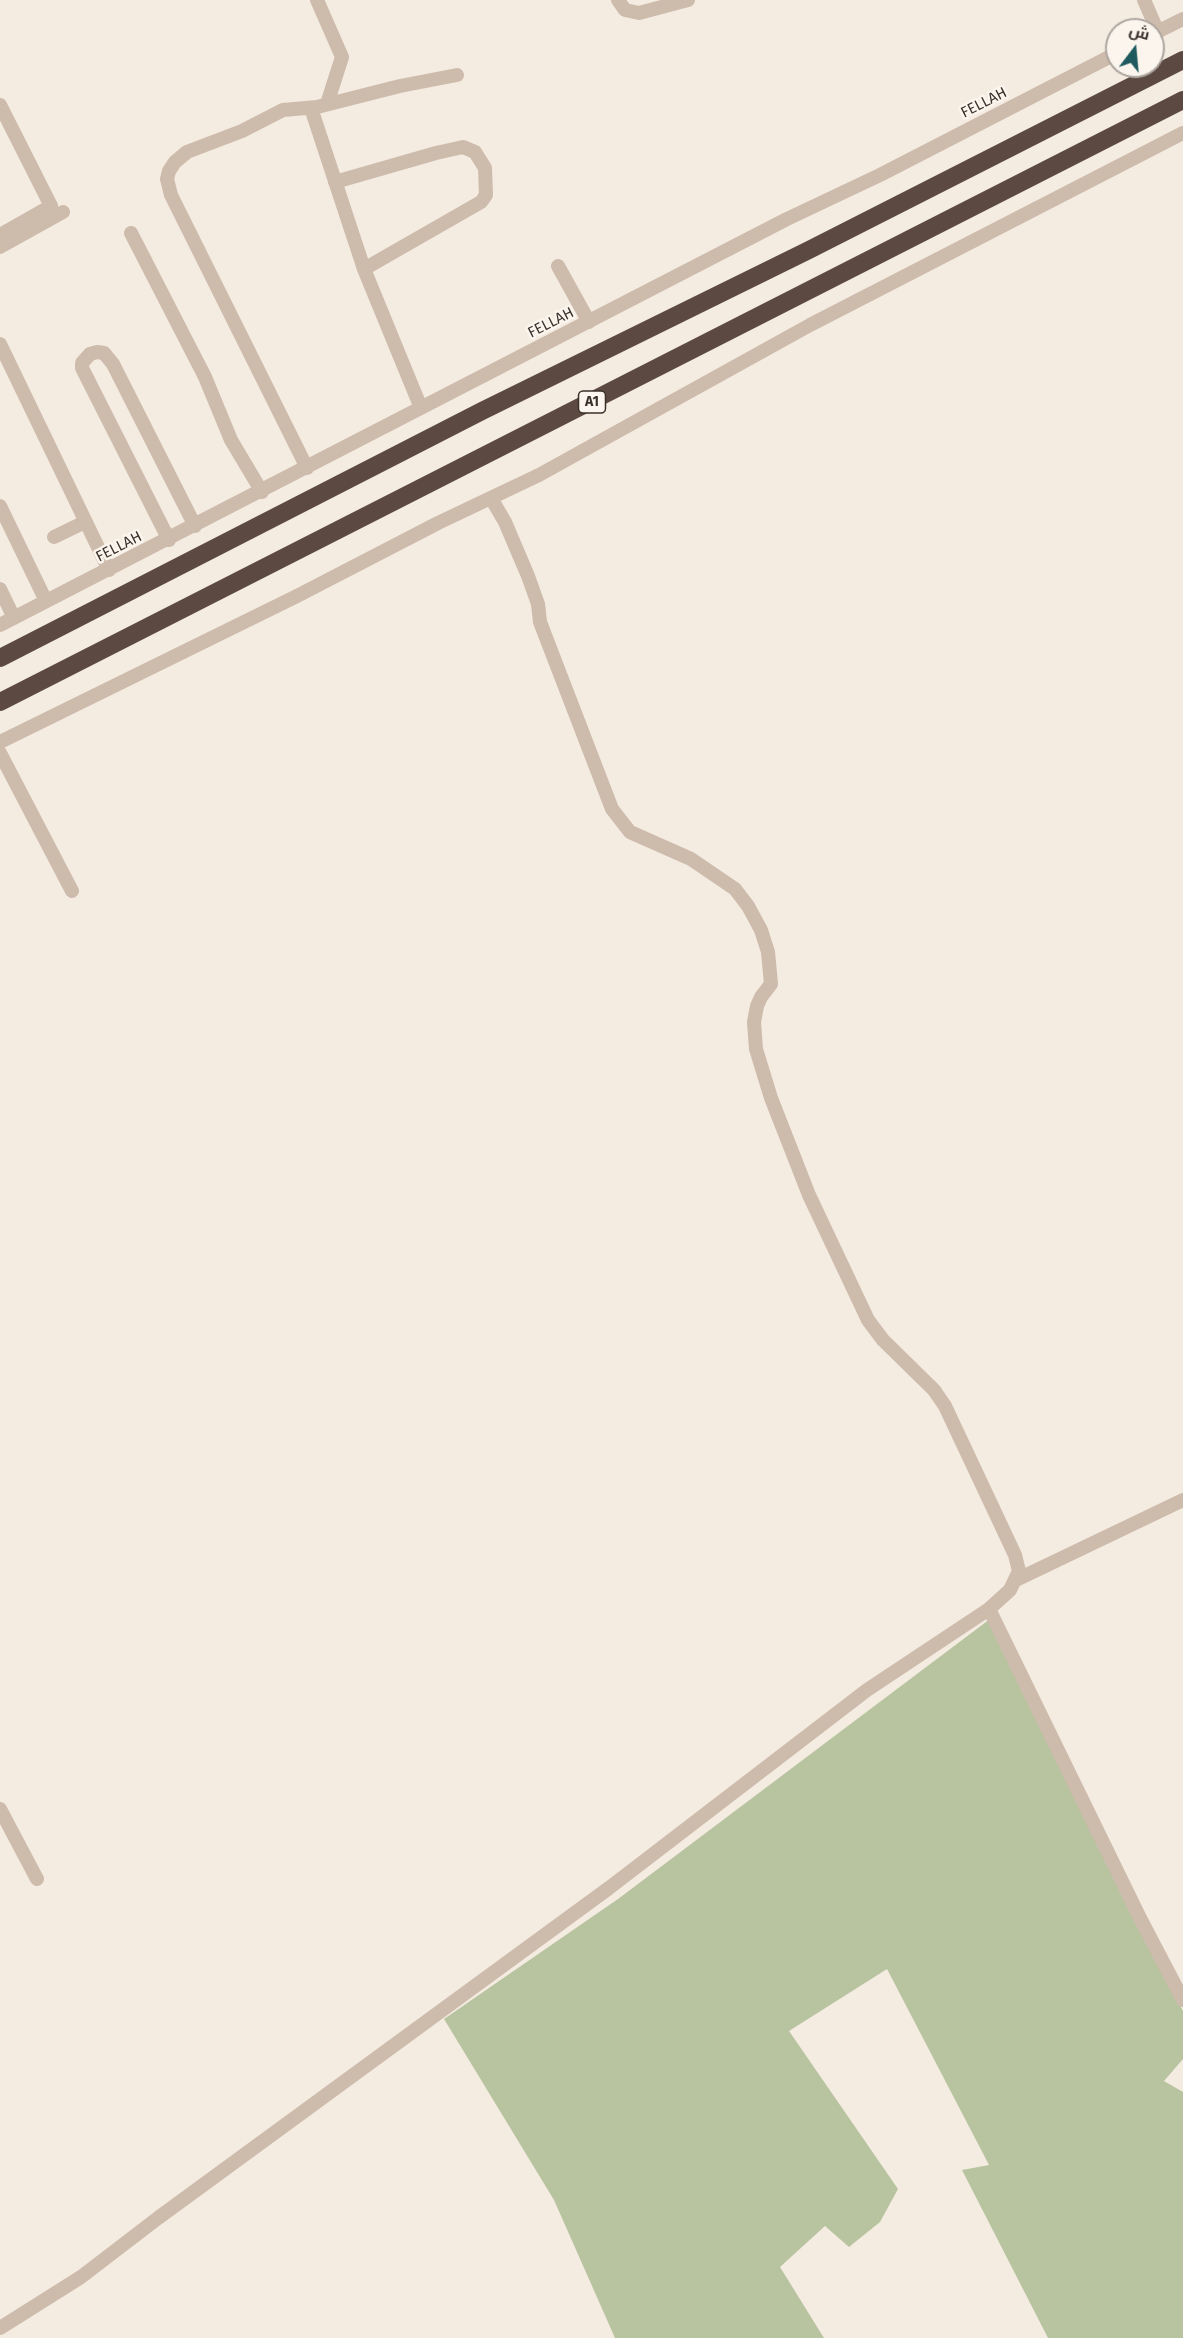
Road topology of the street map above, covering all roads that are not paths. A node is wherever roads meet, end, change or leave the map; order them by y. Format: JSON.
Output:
{"nodes":[{"id":1,"x":317,"y":0,"type":"edge"},
{"id":2,"x":618,"y":0,"type":"edge"},
{"id":3,"x":688,"y":0,"type":"edge"},
{"id":4,"x":1144,"y":0,"type":"edge"},
{"id":5,"x":1150,"y":18,"type":"edge"},
{"id":6,"x":1183,"y":19,"type":"edge"},
{"id":7,"x":1165,"y":28,"type":"edge"},
{"id":8,"x":1105,"y":59,"type":"edge"},
{"id":9,"x":1183,"y":60,"type":"edge"},
{"id":10,"x":457,"y":75,"type":"dead end"},
{"id":11,"x":1183,"y":100,"type":"edge"},
{"id":12,"x":327,"y":104,"type":"junction"},
{"id":13,"x":0,"y":105,"type":"edge"},
{"id":14,"x":311,"y":108,"type":"junction"},
{"id":15,"x":1183,"y":133,"type":"edge"},
{"id":16,"x":334,"y":182,"type":"junction"},
{"id":17,"x":63,"y":212,"type":"dead end"},
{"id":18,"x":132,"y":233,"type":"dead end"},
{"id":19,"x":0,"y":235,"type":"edge"},
{"id":20,"x":0,"y":247,"type":"edge"},
{"id":21,"x":558,"y":266,"type":"dead end"},
{"id":22,"x":364,"y":269,"type":"junction"},
{"id":23,"x":589,"y":322,"type":"junction"},
{"id":24,"x":0,"y":344,"type":"edge"},
{"id":25,"x":421,"y":408,"type":"junction"},
{"id":26,"x":308,"y":468,"type":"junction"},
{"id":27,"x":262,"y":492,"type":"junction"},
{"id":28,"x":491,"y":498,"type":"junction"},
{"id":29,"x":0,"y":506,"type":"edge"},
{"id":30,"x":86,"y":522,"type":"junction"},
{"id":31,"x":195,"y":526,"type":"junction"},
{"id":32,"x":54,"y":537,"type":"dead end"},
{"id":33,"x":169,"y":540,"type":"junction"},
{"id":34,"x":109,"y":570,"type":"junction"},
{"id":35,"x":0,"y":589,"type":"edge"},
{"id":36,"x":46,"y":601,"type":"junction"},
{"id":37,"x":14,"y":618,"type":"junction"},
{"id":38,"x":0,"y":625,"type":"edge"},
{"id":39,"x":0,"y":658,"type":"edge"},
{"id":40,"x":0,"y":702,"type":"edge"},
{"id":41,"x":0,"y":742,"type":"edge"},
{"id":42,"x":0,"y":753,"type":"edge"},
{"id":43,"x":72,"y":891,"type":"dead end"},
{"id":44,"x":1183,"y":1500,"type":"edge"},
{"id":45,"x":1016,"y":1580,"type":"junction"},
{"id":46,"x":988,"y":1609,"type":"junction"},
{"id":47,"x":0,"y":1809,"type":"edge"},
{"id":48,"x":37,"y":1879,"type":"dead end"},
{"id":49,"x":1183,"y":2000,"type":"edge"},
{"id":50,"x":0,"y":2328,"type":"edge"}],
"edges":[{"from":1,"to":12,"type":"street"},
{"from":2,"to":3,"type":"street"},
{"from":4,"to":5,"type":"street"},
{"from":6,"to":7,"type":"street"},
{"from":8,"to":23,"type":"street","name":"FELLAH"},
{"from":9,"to":39,"type":"highway"},
{"from":10,"to":12,"type":"street"},
{"from":11,"to":40,"type":"highway","number":"A1"},
{"from":12,"to":14,"type":"street"},
{"from":13,"to":19,"type":"street"},
{"from":14,"to":16,"type":"street"},
{"from":14,"to":26,"type":"street"},
{"from":15,"to":28,"type":"street"},
{"from":16,"to":22,"type":"street"},
{"from":16,"to":22,"type":"street"},
{"from":17,"to":20,"type":"street"},
{"from":18,"to":27,"type":"street"},
{"from":21,"to":23,"type":"street"},
{"from":22,"to":25,"type":"street"},
{"from":23,"to":25,"type":"street","name":"FELLAH"},
{"from":24,"to":30,"type":"street"},
{"from":25,"to":26,"type":"street","name":"FELLAH"},
{"from":26,"to":27,"type":"street","name":"FELLAH"},
{"from":27,"to":31,"type":"street","name":"FELLAH"},
{"from":28,"to":41,"type":"street"},
{"from":28,"to":45,"type":"street"},
{"from":29,"to":36,"type":"street"},
{"from":30,"to":32,"type":"street"},
{"from":30,"to":34,"type":"street"},
{"from":31,"to":33,"type":"street","name":"FELLAH"},
{"from":31,"to":33,"type":"street"},
{"from":33,"to":34,"type":"street","name":"FELLAH"},
{"from":34,"to":36,"type":"street","name":"FELLAH"},
{"from":35,"to":37,"type":"street"},
{"from":36,"to":37,"type":"street","name":"FELLAH"},
{"from":37,"to":38,"type":"street","name":"FELLAH"},
{"from":42,"to":43,"type":"street"},
{"from":44,"to":45,"type":"street"},
{"from":45,"to":46,"type":"street"},
{"from":46,"to":49,"type":"street"},
{"from":46,"to":50,"type":"street"},
{"from":47,"to":48,"type":"street"}]}
